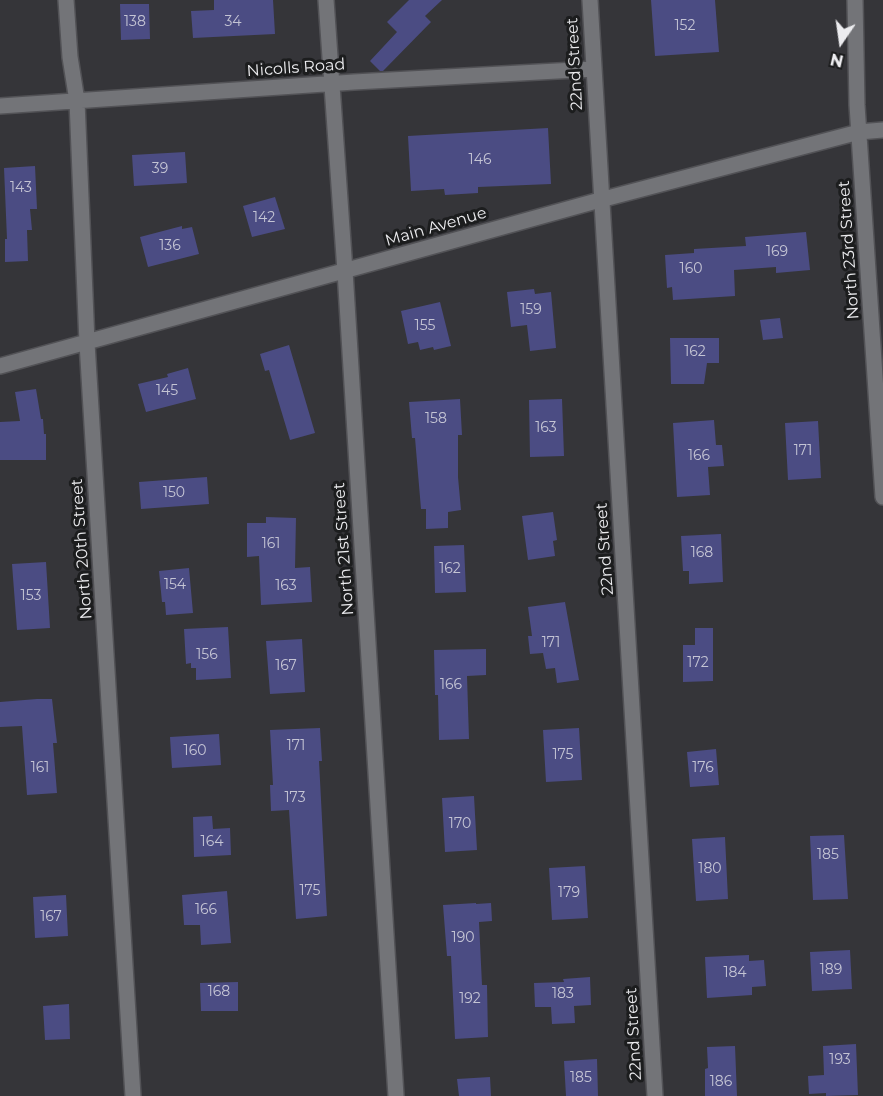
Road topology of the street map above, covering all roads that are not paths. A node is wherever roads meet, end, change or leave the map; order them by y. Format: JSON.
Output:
{"nodes":[{"id":1,"x":66,"y":0,"type":"edge"},
{"id":2,"x":326,"y":0,"type":"edge"},
{"id":3,"x":590,"y":0,"type":"edge"},
{"id":4,"x":855,"y":0,"type":"edge"},
{"id":5,"x":594,"y":69,"type":"junction"},
{"id":6,"x":331,"y":84,"type":"junction"},
{"id":7,"x":77,"y":101,"type":"junction"},
{"id":8,"x":0,"y":106,"type":"edge"},
{"id":9,"x":883,"y":130,"type":"edge"},
{"id":10,"x":859,"y":132,"type":"junction"},
{"id":11,"x":600,"y":200,"type":"junction"},
{"id":12,"x":345,"y":271,"type":"junction"},
{"id":13,"x":87,"y":343,"type":"junction"},
{"id":14,"x":0,"y":366,"type":"edge"},
{"id":15,"x":883,"y":496,"type":"edge"},
{"id":16,"x":133,"y":1096,"type":"edge"},
{"id":17,"x":396,"y":1096,"type":"edge"},
{"id":18,"x":655,"y":1096,"type":"edge"}],
"edges":[{"from":1,"to":7,"type":"street","name":"North 20th Street"},
{"from":2,"to":6,"type":"street","name":"North 21st Street"},
{"from":3,"to":5,"type":"street","name":"22nd Street"},
{"from":4,"to":10,"type":"street","name":"North 23rd Street"},
{"from":5,"to":6,"type":"street","name":"Nicolls Road"},
{"from":5,"to":11,"type":"street","name":"22nd Street"},
{"from":6,"to":7,"type":"street","name":"Nicolls Road"},
{"from":6,"to":12,"type":"street","name":"North 21st Street"},
{"from":7,"to":8,"type":"street","name":"Nicolls Road"},
{"from":7,"to":13,"type":"street","name":"North 20th Street"},
{"from":9,"to":10,"type":"street","name":"Main Avenue"},
{"from":10,"to":11,"type":"street","name":"Main Avenue"},
{"from":10,"to":15,"type":"street","name":"North 23rd Street"},
{"from":11,"to":12,"type":"street","name":"Main Avenue"},
{"from":11,"to":18,"type":"street","name":"22nd Street"},
{"from":12,"to":13,"type":"street","name":"Main Avenue"},
{"from":12,"to":17,"type":"street","name":"North 21st Street"},
{"from":13,"to":14,"type":"street","name":"Main Avenue"},
{"from":13,"to":16,"type":"street","name":"North 20th Street"}]}
